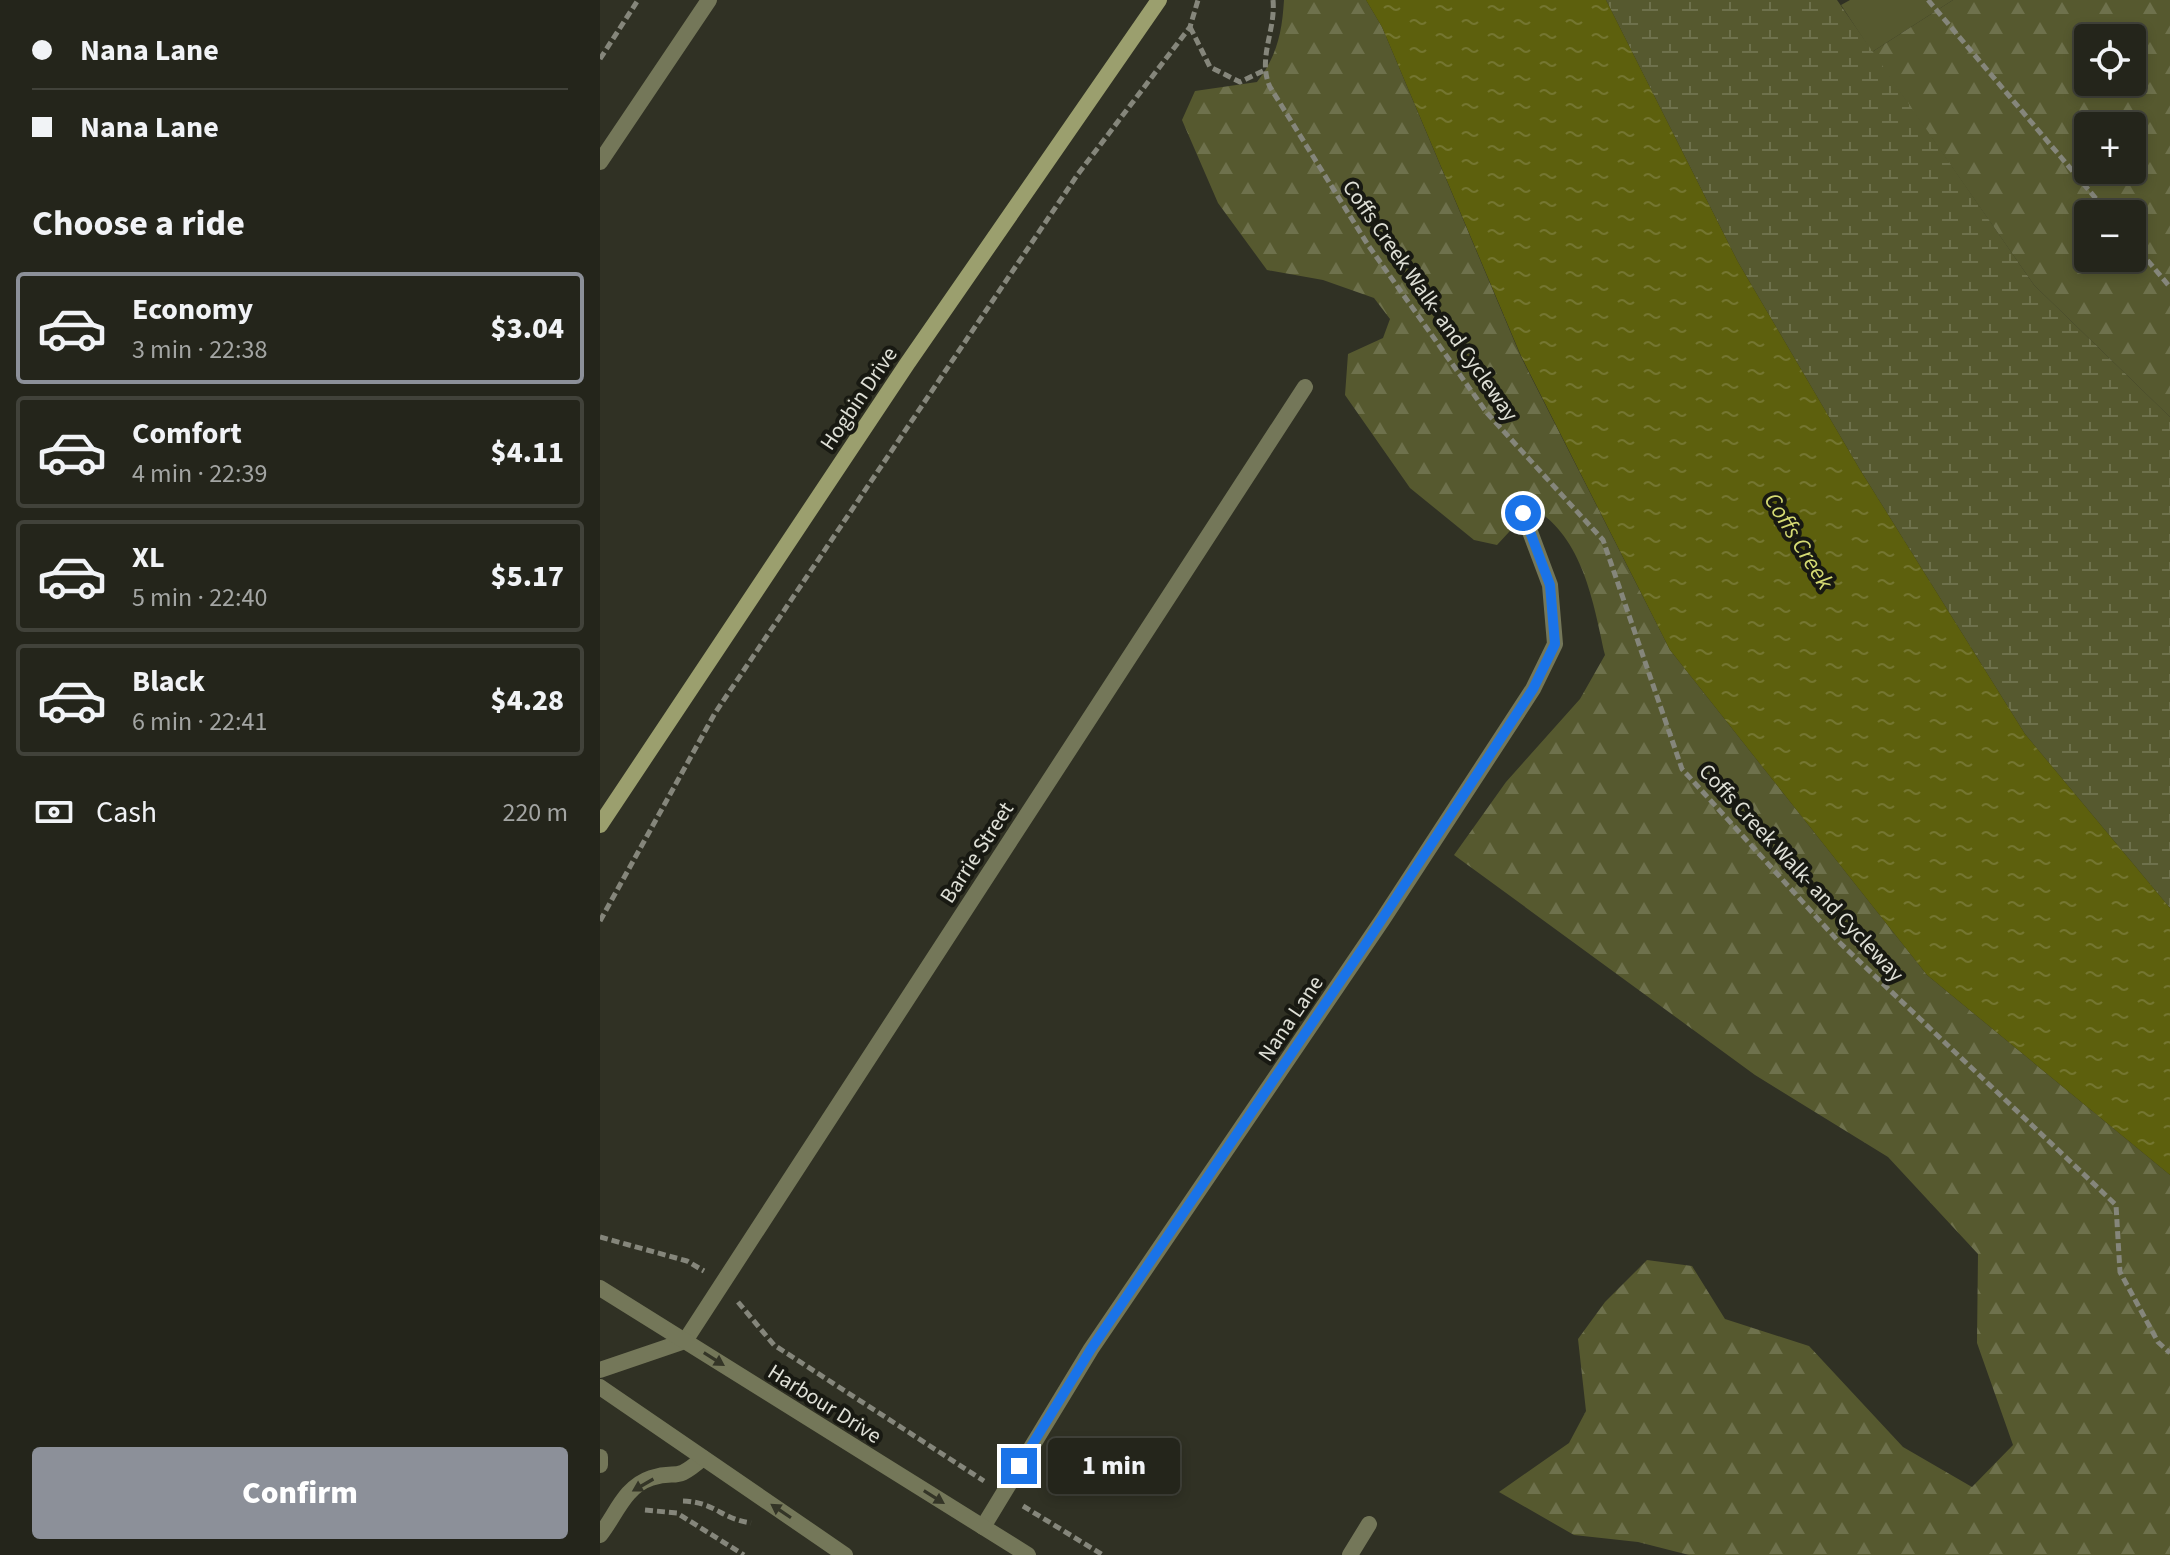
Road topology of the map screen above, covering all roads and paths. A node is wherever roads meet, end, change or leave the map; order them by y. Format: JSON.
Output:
{"nodes":[{"id":1,"x":638,"y":0,"type":"edge"},
{"id":2,"x":709,"y":0,"type":"edge"},
{"id":3,"x":1159,"y":0,"type":"edge"},
{"id":4,"x":1198,"y":0,"type":"edge"},
{"id":5,"x":1273,"y":0,"type":"edge"},
{"id":6,"x":1928,"y":0,"type":"edge"},
{"id":7,"x":1190,"y":27,"type":"junction"},
{"id":8,"x":600,"y":59,"type":"edge"},
{"id":9,"x":1263,"y":71,"type":"junction"},
{"id":10,"x":600,"y":162,"type":"edge"},
{"id":11,"x":2097,"y":200,"type":"edge"},
{"id":12,"x":2146,"y":259,"type":"edge"},
{"id":13,"x":2170,"y":287,"type":"edge"},
{"id":14,"x":1305,"y":387,"type":"dead end"},
{"id":15,"x":1523,"y":513,"type":"dead end"},
{"id":16,"x":600,"y":825,"type":"edge"},
{"id":17,"x":600,"y":921,"type":"edge"},
{"id":18,"x":600,"y":1237,"type":"edge"},
{"id":19,"x":719,"y":1284,"type":"junction"},
{"id":20,"x":600,"y":1288,"type":"edge"},
{"id":21,"x":685,"y":1341,"type":"junction"},
{"id":22,"x":2170,"y":1353,"type":"edge"},
{"id":23,"x":600,"y":1370,"type":"edge"},
{"id":24,"x":600,"y":1387,"type":"edge"},
{"id":25,"x":600,"y":1457,"type":"edge"},
{"id":26,"x":703,"y":1458,"type":"junction"},
{"id":27,"x":600,"y":1465,"type":"edge"},
{"id":28,"x":1003,"y":1493,"type":"junction"},
{"id":29,"x":669,"y":1500,"type":"dead end"},
{"id":30,"x":655,"y":1505,"type":"dead end"},
{"id":31,"x":756,"y":1524,"type":"dead end"},
{"id":32,"x":1369,"y":1524,"type":"dead end"},
{"id":33,"x":983,"y":1527,"type":"junction"},
{"id":34,"x":600,"y":1535,"type":"edge"},
{"id":35,"x":744,"y":1555,"type":"edge"},
{"id":36,"x":845,"y":1555,"type":"edge"},
{"id":37,"x":1028,"y":1555,"type":"edge"},
{"id":38,"x":1103,"y":1555,"type":"edge"},
{"id":39,"x":1350,"y":1555,"type":"edge"}],
"edges":[{"from":1,"to":8,"type":"path"},
{"from":2,"to":10,"type":"street"},
{"from":3,"to":16,"type":"main road","name":"Hogbin Drive"},
{"from":4,"to":7,"type":"path"},
{"from":5,"to":9,"type":"path"},
{"from":6,"to":11,"type":"path"},
{"from":7,"to":9,"type":"path"},
{"from":7,"to":17,"type":"path"},
{"from":9,"to":22,"type":"path","name":"Coffs Creek Walk- and Cycleway"},
{"from":12,"to":13,"type":"path"},
{"from":14,"to":19,"type":"street","name":"Barrie Street"},
{"from":15,"to":28,"type":"street","name":"Nana Lane"},
{"from":18,"to":19,"type":"path"},
{"from":19,"to":21,"type":"street","name":"Barrie Street"},
{"from":19,"to":28,"type":"path"},
{"from":20,"to":21,"type":"street","name":"Harbour Drive"},
{"from":21,"to":23,"type":"street"},
{"from":21,"to":33,"type":"street","name":"Harbour Drive","one_way":true},
{"from":24,"to":26,"type":"street"},
{"from":25,"to":27,"type":"street"},
{"from":26,"to":34,"type":"street","one_way":true},
{"from":36,"to":26,"type":"street","one_way":true},
{"from":28,"to":33,"type":"street","name":"Nana Lane"},
{"from":28,"to":38,"type":"path"},
{"from":29,"to":31,"type":"path"},
{"from":30,"to":35,"type":"path"},
{"from":32,"to":39,"type":"street"},
{"from":33,"to":37,"type":"street","name":"Harbour Drive"}]}
